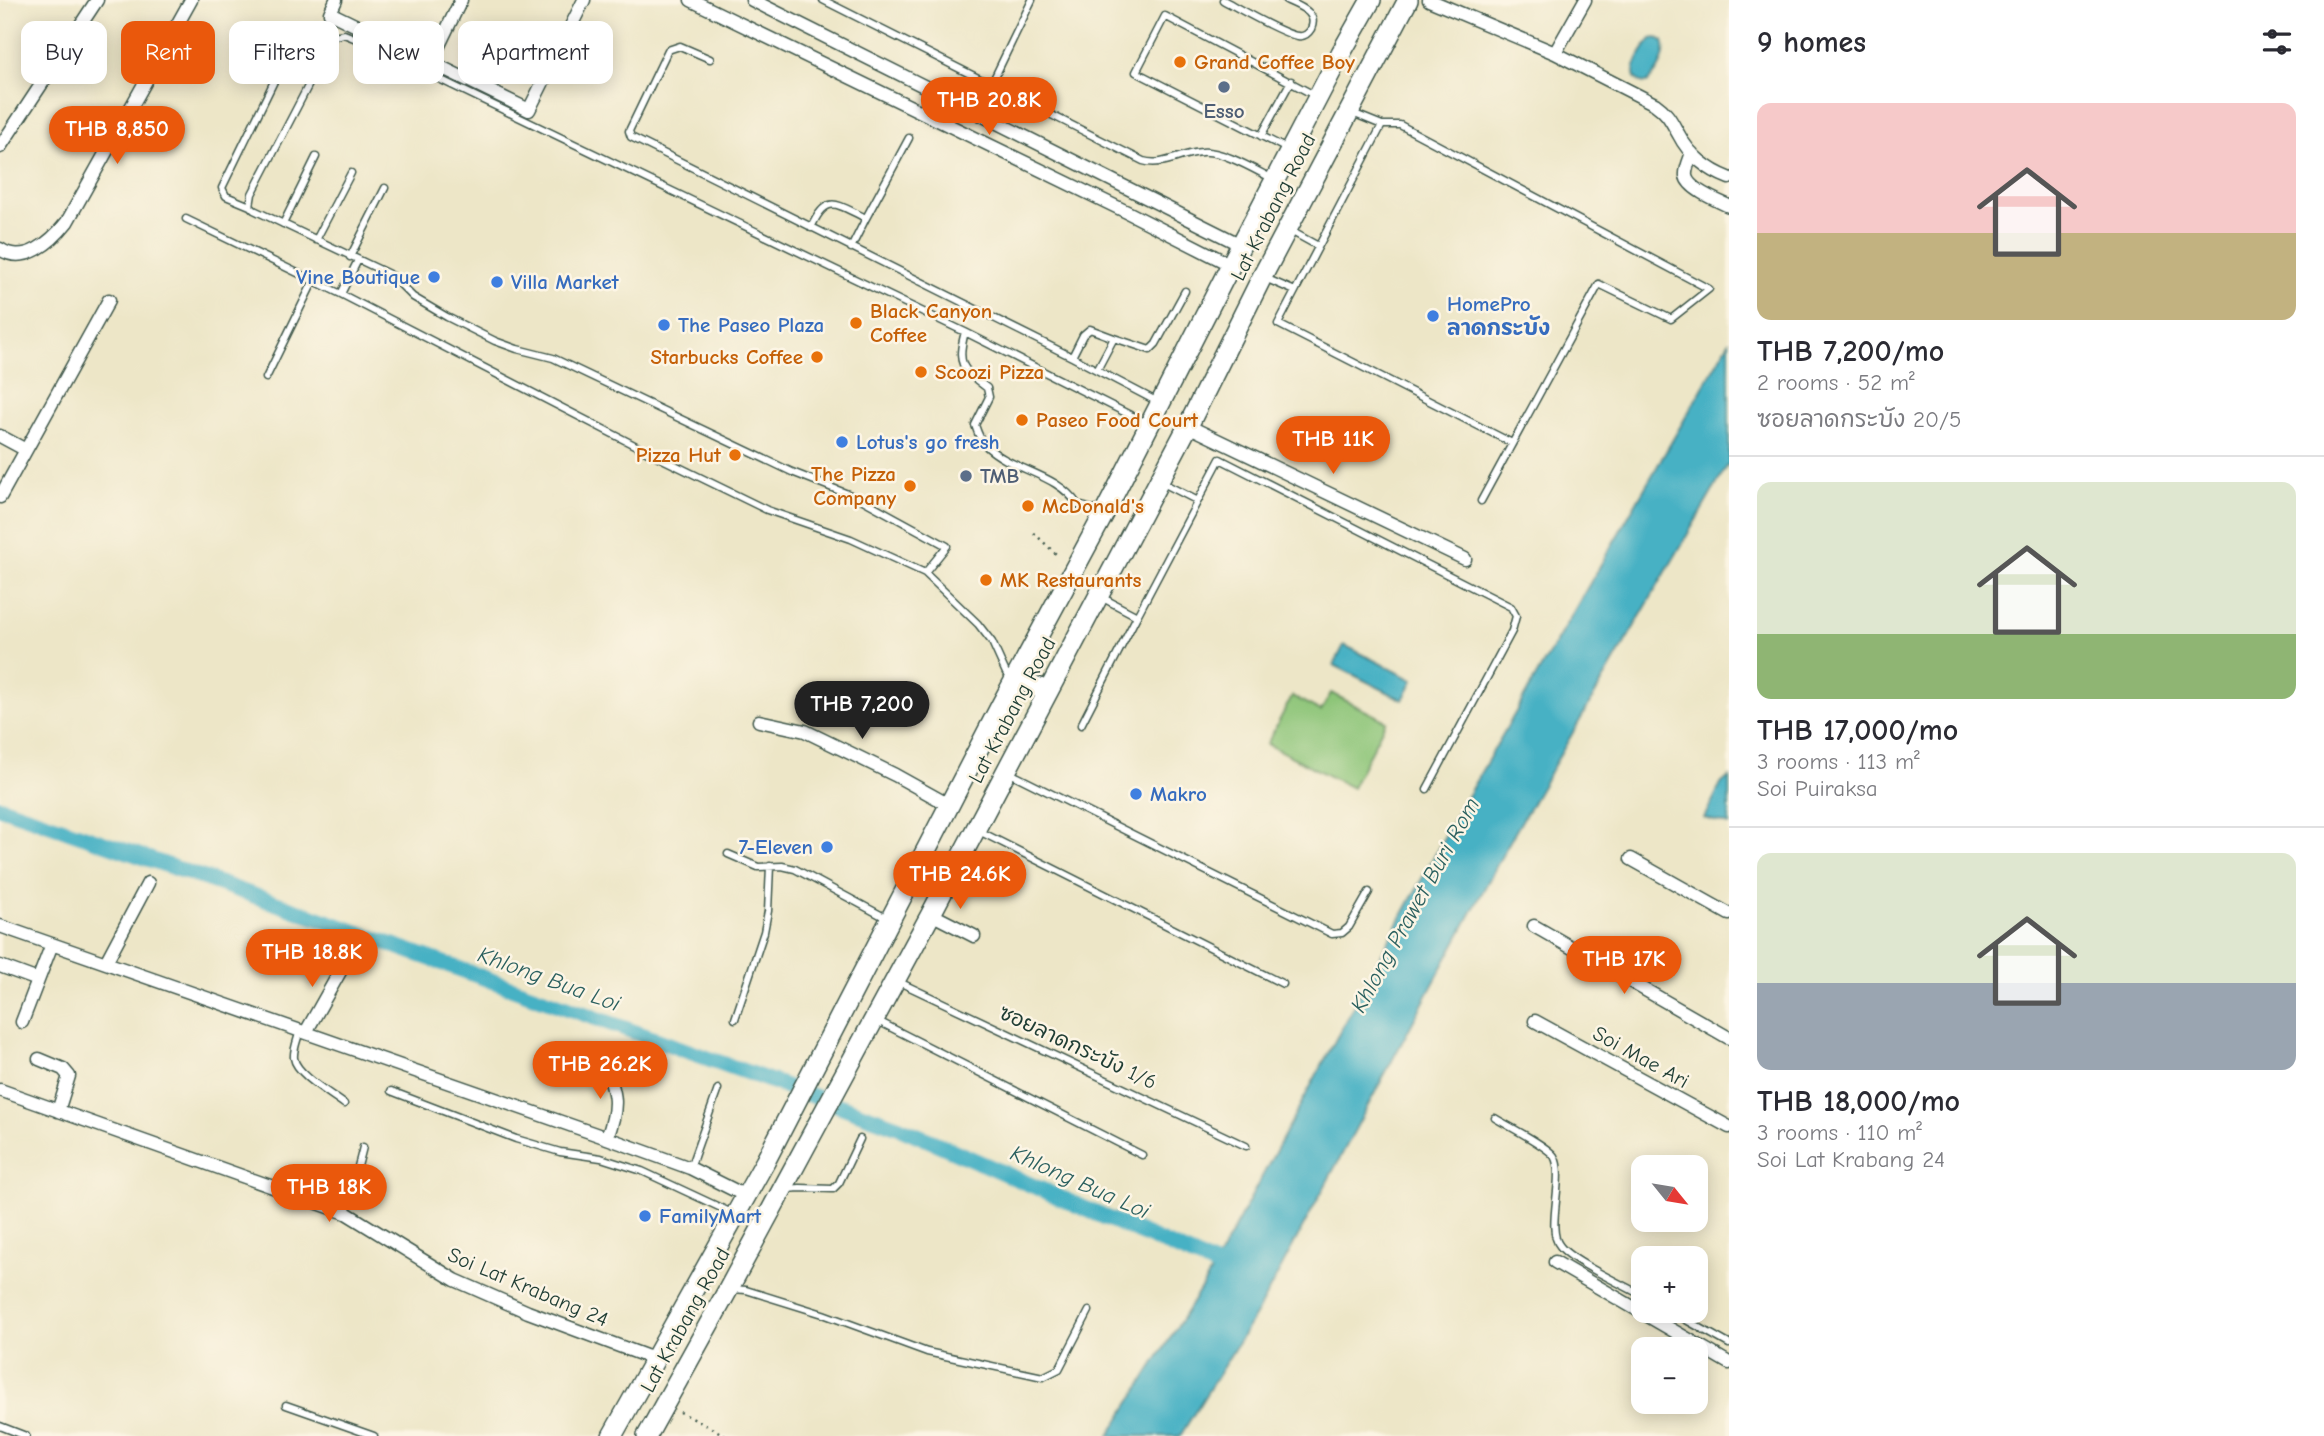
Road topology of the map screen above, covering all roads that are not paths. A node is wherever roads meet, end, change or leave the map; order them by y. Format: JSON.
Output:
{"nodes":[{"id":1,"x":97,"y":0,"type":"edge"},
{"id":2,"x":191,"y":0,"type":"edge"},
{"id":3,"x":336,"y":0,"type":"edge"},
{"id":4,"x":461,"y":0,"type":"edge"},
{"id":5,"x":584,"y":0,"type":"edge"},
{"id":6,"x":752,"y":0,"type":"edge"},
{"id":7,"x":823,"y":0,"type":"edge"},
{"id":8,"x":1032,"y":0,"type":"edge"},
{"id":9,"x":1223,"y":0,"type":"edge"},
{"id":10,"x":1286,"y":0,"type":"edge"},
{"id":11,"x":1371,"y":0,"type":"edge"},
{"id":12,"x":1408,"y":0,"type":"edge"},
{"id":13,"x":1429,"y":0,"type":"edge"},
{"id":14,"x":1585,"y":0,"type":"edge"},
{"id":15,"x":696,"y":1,"type":"edge"},
{"id":16,"x":353,"y":24,"type":"edge"},
{"id":17,"x":339,"y":35,"type":"edge"},
{"id":18,"x":444,"y":35,"type":"edge"},
{"id":19,"x":1555,"y":53,"type":"junction"},
{"id":20,"x":710,"y":59,"type":"dead end"},
{"id":21,"x":444,"y":68,"type":"edge"},
{"id":22,"x":1291,"y":81,"type":"junction"},
{"id":23,"x":273,"y":84,"type":"edge"},
{"id":24,"x":309,"y":84,"type":"edge"},
{"id":25,"x":991,"y":85,"type":"junction"},
{"id":26,"x":936,"y":92,"type":"junction"},
{"id":27,"x":1319,"y":97,"type":"junction"},
{"id":28,"x":1349,"y":111,"type":"junction"},
{"id":29,"x":925,"y":115,"type":"junction"},
{"id":30,"x":1382,"y":125,"type":"junction"},
{"id":31,"x":1261,"y":136,"type":"junction"},
{"id":32,"x":909,"y":138,"type":"dead end"},
{"id":33,"x":0,"y":147,"type":"edge"},
{"id":34,"x":1290,"y":151,"type":"junction"},
{"id":35,"x":1692,"y":153,"type":"junction"},
{"id":36,"x":316,"y":157,"type":"dead end"},
{"id":37,"x":1079,"y":164,"type":"junction"},
{"id":38,"x":351,"y":173,"type":"dead end"},
{"id":39,"x":1729,"y":178,"type":"edge"},
{"id":40,"x":1275,"y":180,"type":"junction"},
{"id":41,"x":1069,"y":184,"type":"junction"},
{"id":42,"x":385,"y":188,"type":"dead end"},
{"id":43,"x":250,"y":206,"type":"junction"},
{"id":44,"x":1729,"y":206,"type":"edge"},
{"id":45,"x":866,"y":218,"type":"junction"},
{"id":46,"x":186,"y":219,"type":"dead end"},
{"id":47,"x":283,"y":224,"type":"junction"},
{"id":48,"x":811,"y":228,"type":"junction"},
{"id":49,"x":1287,"y":229,"type":"junction"},
{"id":50,"x":316,"y":240,"type":"junction"},
{"id":51,"x":1241,"y":245,"type":"junction"},
{"id":52,"x":1318,"y":246,"type":"junction"},
{"id":53,"x":851,"y":248,"type":"junction"},
{"id":54,"x":2,"y":254,"type":"edge"},
{"id":55,"x":350,"y":257,"type":"junction"},
{"id":56,"x":358,"y":260,"type":"junction"},
{"id":57,"x":1230,"y":265,"type":"junction"},
{"id":58,"x":1262,"y":277,"type":"junction"},
{"id":59,"x":314,"y":281,"type":"junction"},
{"id":60,"x":1185,"y":291,"type":"dead end"},
{"id":61,"x":1295,"y":291,"type":"junction"},
{"id":62,"x":341,"y":294,"type":"junction"},
{"id":63,"x":109,"y":300,"type":"dead end"},
{"id":64,"x":965,"y":332,"type":"junction"},
{"id":65,"x":1114,"y":338,"type":"junction"},
{"id":66,"x":1072,"y":357,"type":"junction"},
{"id":67,"x":1097,"y":370,"type":"junction"},
{"id":68,"x":266,"y":379,"type":"dead end"},
{"id":69,"x":1161,"y":404,"type":"junction"},
{"id":70,"x":1150,"y":425,"type":"junction"},
{"id":71,"x":1188,"y":426,"type":"junction"},
{"id":72,"x":0,"y":436,"type":"edge"},
{"id":73,"x":1512,"y":443,"type":"junction"},
{"id":74,"x":26,"y":450,"type":"junction"},
{"id":75,"x":1159,"y":481,"type":"junction"},
{"id":76,"x":0,"y":497,"type":"edge"},
{"id":77,"x":1198,"y":501,"type":"junction"},
{"id":78,"x":1481,"y":501,"type":"dead end"},
{"id":79,"x":1105,"y":512,"type":"junction"},
{"id":80,"x":1465,"y":559,"type":"dead end"},
{"id":81,"x":925,"y":573,"type":"junction"},
{"id":82,"x":1099,"y":595,"type":"junction"},
{"id":83,"x":1137,"y":616,"type":"junction"},
{"id":84,"x":1015,"y":678,"type":"junction"},
{"id":85,"x":1047,"y":691,"type":"junction"},
{"id":86,"x":759,"y":721,"type":"dead end"},
{"id":87,"x":1081,"y":725,"type":"dead end"},
{"id":88,"x":1006,"y":771,"type":"junction"},
{"id":89,"x":1427,"y":789,"type":"dead end"},
{"id":90,"x":949,"y":805,"type":"junction"},
{"id":91,"x":975,"y":828,"type":"junction"},
{"id":92,"x":728,"y":854,"type":"dead end"},
{"id":93,"x":1631,"y":859,"type":"dead end"},
{"id":94,"x":770,"y":866,"type":"junction"},
{"id":95,"x":148,"y":883,"type":"dead end"},
{"id":96,"x":1369,"y":892,"type":"dead end"},
{"id":97,"x":931,"y":914,"type":"junction"},
{"id":98,"x":1729,"y":914,"type":"edge"},
{"id":99,"x":890,"y":920,"type":"junction"},
{"id":100,"x":0,"y":926,"type":"edge"},
{"id":101,"x":1534,"y":926,"type":"dead end"},
{"id":102,"x":974,"y":936,"type":"dead end"},
{"id":103,"x":52,"y":944,"type":"junction"},
{"id":104,"x":346,"y":961,"type":"dead end"},
{"id":105,"x":106,"y":962,"type":"junction"},
{"id":106,"x":0,"y":966,"type":"edge"},
{"id":107,"x":38,"y":980,"type":"junction"},
{"id":108,"x":895,"y":980,"type":"junction"},
{"id":109,"x":1283,"y":984,"type":"dead end"},
{"id":110,"x":735,"y":1019,"type":"dead end"},
{"id":111,"x":874,"y":1019,"type":"junction"},
{"id":112,"x":1535,"y":1021,"type":"dead end"},
{"id":113,"x":22,"y":1022,"type":"dead end"},
{"id":114,"x":303,"y":1031,"type":"junction"},
{"id":115,"x":1729,"y":1038,"type":"edge"},
{"id":116,"x":39,"y":1059,"type":"dead end"},
{"id":117,"x":604,"y":1063,"type":"dead end"},
{"id":118,"x":718,"y":1089,"type":"dead end"},
{"id":119,"x":0,"y":1090,"type":"edge"},
{"id":120,"x":391,"y":1091,"type":"dead end"},
{"id":121,"x":344,"y":1104,"type":"dead end"},
{"id":122,"x":58,"y":1111,"type":"junction"},
{"id":123,"x":1495,"y":1118,"type":"dead end"},
{"id":124,"x":1729,"y":1127,"type":"edge"},
{"id":125,"x":607,"y":1138,"type":"junction"},
{"id":126,"x":860,"y":1139,"type":"dead end"},
{"id":127,"x":1245,"y":1146,"type":"dead end"},
{"id":128,"x":363,"y":1147,"type":"dead end"},
{"id":129,"x":1142,"y":1155,"type":"dead end"},
{"id":130,"x":690,"y":1168,"type":"junction"},
{"id":131,"x":782,"y":1190,"type":"junction"},
{"id":132,"x":746,"y":1196,"type":"junction"},
{"id":133,"x":346,"y":1213,"type":"junction"},
{"id":134,"x":736,"y":1214,"type":"junction"},
{"id":135,"x":1555,"y":1262,"type":"dead end"},
{"id":136,"x":729,"y":1288,"type":"junction"},
{"id":137,"x":1631,"y":1289,"type":"edge"},
{"id":138,"x":1089,"y":1311,"type":"dead end"},
{"id":139,"x":1691,"y":1323,"type":"edge"},
{"id":140,"x":1729,"y":1344,"type":"edge"},
{"id":141,"x":654,"y":1359,"type":"junction"},
{"id":142,"x":1729,"y":1363,"type":"edge"},
{"id":143,"x":286,"y":1405,"type":"dead end"},
{"id":144,"x":0,"y":1426,"type":"edge"},
{"id":145,"x":354,"y":1433,"type":"edge"},
{"id":146,"x":26,"y":1436,"type":"edge"},
{"id":147,"x":374,"y":1436,"type":"edge"},
{"id":148,"x":612,"y":1436,"type":"edge"},
{"id":149,"x":647,"y":1436,"type":"edge"}],
"edges":[{"from":1,"to":33,"type":"street"},
{"from":2,"to":54,"type":"street"},
{"from":3,"to":16,"type":"street"},
{"from":4,"to":18,"type":"street"},
{"from":5,"to":21,"type":"street"},
{"from":6,"to":26,"type":"street"},
{"from":7,"to":25,"type":"lane"},
{"from":8,"to":25,"type":"lane"},
{"from":9,"to":10,"type":"lane"},
{"from":11,"to":27,"type":"main road","name":"Lat Krabang Road"},
{"from":12,"to":28,"type":"main road","name":"Lat Krabang Road"},
{"from":13,"to":19,"type":"street"},
{"from":14,"to":19,"type":"street"},
{"from":15,"to":29,"type":"street"},
{"from":17,"to":64,"type":"lane"},
{"from":19,"to":35,"type":"street"},
{"from":20,"to":48,"type":"lane"},
{"from":22,"to":27,"type":"lane"},
{"from":22,"to":31,"type":"lane"},
{"from":22,"to":31,"type":"lane"},
{"from":23,"to":43,"type":"lane"},
{"from":24,"to":43,"type":"lane"},
{"from":25,"to":40,"type":"lane"},
{"from":26,"to":29,"type":"street"},
{"from":26,"to":37,"type":"street"},
{"from":27,"to":34,"type":"main road","name":"Lat Krabang Road"},
{"from":28,"to":30,"type":"lane"},
{"from":28,"to":49,"type":"main road","name":"Lat Krabang Road"},
{"from":29,"to":41,"type":"street"},
{"from":30,"to":52,"type":"lane"},
{"from":30,"to":73,"type":"lane"},
{"from":31,"to":34,"type":"lane"},
{"from":32,"to":45,"type":"lane"},
{"from":34,"to":40,"type":"main road","name":"Lat Krabang Road"},
{"from":35,"to":39,"type":"street"},
{"from":35,"to":44,"type":"street"},
{"from":36,"to":47,"type":"lane"},
{"from":37,"to":41,"type":"street"},
{"from":37,"to":51,"type":"street"},
{"from":38,"to":50,"type":"lane"},
{"from":40,"to":51,"type":"main road","name":"Lat Krabang Road"},
{"from":41,"to":57,"type":"street"},
{"from":42,"to":55,"type":"lane"},
{"from":43,"to":47,"type":"lane"},
{"from":45,"to":48,"type":"lane"},
{"from":45,"to":53,"type":"lane"},
{"from":46,"to":59,"type":"lane"},
{"from":47,"to":50,"type":"lane"},
{"from":48,"to":53,"type":"lane"},
{"from":49,"to":52,"type":"lane"},
{"from":49,"to":58,"type":"main road","name":"Lat Krabang Road"},
{"from":50,"to":55,"type":"lane"},
{"from":51,"to":57,"type":"main road","name":"Lat Krabang Road"},
{"from":52,"to":61,"type":"lane"},
{"from":53,"to":66,"type":"lane"},
{"from":55,"to":56,"type":"lane"},
{"from":56,"to":62,"type":"lane"},
{"from":56,"to":81,"type":"lane"},
{"from":57,"to":69,"type":"main road","name":"Lat Krabang Road"},
{"from":58,"to":61,"type":"lane"},
{"from":58,"to":71,"type":"main road","name":"Lat Krabang Road"},
{"from":59,"to":62,"type":"lane"},
{"from":59,"to":68,"type":"lane"},
{"from":60,"to":65,"type":"lane"},
{"from":61,"to":73,"type":"lane"},
{"from":62,"to":81,"type":"lane"},
{"from":63,"to":74,"type":"street"},
{"from":64,"to":70,"type":"lane"},
{"from":64,"to":79,"type":"lane"},
{"from":65,"to":66,"type":"lane"},
{"from":65,"to":67,"type":"lane"},
{"from":66,"to":67,"type":"lane"},
{"from":67,"to":69,"type":"lane"},
{"from":69,"to":70,"type":"main road","name":"Lat Krabang Road"},
{"from":70,"to":79,"type":"main road","name":"Lat Krabang Road"},
{"from":71,"to":75,"type":"main road","name":"Lat Krabang Road"},
{"from":71,"to":80,"type":"street"},
{"from":72,"to":74,"type":"street"},
{"from":73,"to":78,"type":"lane"},
{"from":74,"to":76,"type":"street"},
{"from":75,"to":77,"type":"lane"},
{"from":75,"to":82,"type":"main road","name":"Lat Krabang Road"},
{"from":77,"to":83,"type":"lane"},
{"from":77,"to":89,"type":"lane"},
{"from":79,"to":84,"type":"main road","name":"Lat Krabang Road"},
{"from":81,"to":84,"type":"lane"},
{"from":82,"to":83,"type":"lane"},
{"from":82,"to":85,"type":"main road","name":"Lat Krabang Road"},
{"from":83,"to":87,"type":"lane"},
{"from":84,"to":85,"type":"main road"},
{"from":84,"to":90,"type":"main road","name":"Lat Krabang Road"},
{"from":85,"to":88,"type":"main road","name":"Lat Krabang Road"},
{"from":86,"to":90,"type":"street"},
{"from":88,"to":91,"type":"main road","name":"Lat Krabang Road"},
{"from":88,"to":96,"type":"lane"},
{"from":90,"to":99,"type":"main road","name":"Lat Krabang Road"},
{"from":91,"to":97,"type":"main road","name":"Lat Krabang Road"},
{"from":91,"to":109,"type":"lane"},
{"from":92,"to":94,"type":"lane"},
{"from":93,"to":98,"type":"street"},
{"from":94,"to":99,"type":"lane"},
{"from":94,"to":110,"type":"lane"},
{"from":95,"to":105,"type":"street"},
{"from":97,"to":102,"type":"street"},
{"from":97,"to":108,"type":"main road","name":"Lat Krabang Road"},
{"from":99,"to":132,"type":"main road","name":"Lat Krabang Road"},
{"from":100,"to":103,"type":"street"},
{"from":101,"to":115,"type":"street"},
{"from":103,"to":105,"type":"street"},
{"from":103,"to":107,"type":"street"},
{"from":104,"to":114,"type":"street"},
{"from":105,"to":114,"type":"street"},
{"from":106,"to":107,"type":"street"},
{"from":107,"to":113,"type":"street"},
{"from":108,"to":111,"type":"main road","name":"Lat Krabang Road"},
{"from":108,"to":127,"type":"lane","name":"ซอยลาดกระบัง 1/6"},
{"from":111,"to":129,"type":"lane"},
{"from":111,"to":131,"type":"main road","name":"Lat Krabang Road"},
{"from":112,"to":124,"type":"street","name":"Soi Mae Ari"},
{"from":114,"to":121,"type":"lane"},
{"from":114,"to":125,"type":"street"},
{"from":116,"to":122,"type":"street"},
{"from":117,"to":125,"type":"street"},
{"from":118,"to":130,"type":"lane"},
{"from":119,"to":122,"type":"street","name":"Soi Lat Krabang 24"},
{"from":120,"to":134,"type":"lane"},
{"from":122,"to":133,"type":"street","name":"Soi Lat Krabang 24"},
{"from":123,"to":137,"type":"lane"},
{"from":125,"to":130,"type":"street"},
{"from":126,"to":131,"type":"lane"},
{"from":128,"to":133,"type":"lane"},
{"from":130,"to":132,"type":"street"},
{"from":131,"to":136,"type":"main road","name":"Lat Krabang Road"},
{"from":132,"to":134,"type":"main road","name":"Lat Krabang Road"},
{"from":133,"to":141,"type":"street","name":"Soi Lat Krabang 24"},
{"from":134,"to":141,"type":"main road","name":"Lat Krabang Road"},
{"from":135,"to":142,"type":"street"},
{"from":136,"to":138,"type":"lane"},
{"from":136,"to":149,"type":"main road","name":"Lat Krabang Road"},
{"from":139,"to":140,"type":"lane"},
{"from":141,"to":148,"type":"main road","name":"Lat Krabang Road"},
{"from":143,"to":145,"type":"lane"},
{"from":144,"to":146,"type":"lane"},
{"from":145,"to":147,"type":"lane"}]}
